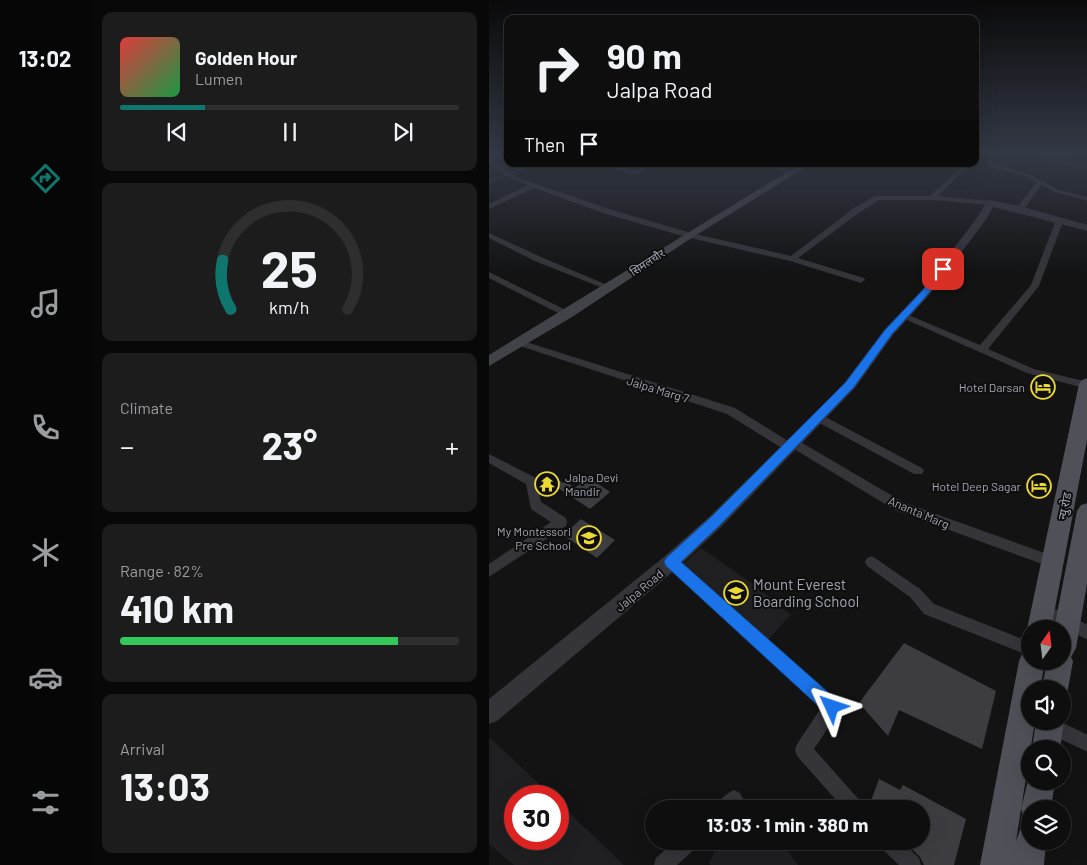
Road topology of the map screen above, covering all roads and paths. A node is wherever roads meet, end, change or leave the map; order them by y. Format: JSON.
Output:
{"nodes":[{"id":1,"x":518,"y":192,"type":"edge"},
{"id":2,"x":554,"y":192,"type":"edge"},
{"id":3,"x":760,"y":192,"type":"edge"},
{"id":4,"x":938,"y":192,"type":"edge"},
{"id":5,"x":1032,"y":192,"type":"edge"},
{"id":6,"x":1062,"y":192,"type":"edge"},
{"id":7,"x":932,"y":198,"type":"junction"},
{"id":8,"x":1087,"y":199,"type":"edge"},
{"id":9,"x":990,"y":203,"type":"junction"},
{"id":10,"x":489,"y":206,"type":"edge"},
{"id":11,"x":1020,"y":209,"type":"junction"},
{"id":12,"x":1060,"y":220,"type":"junction"},
{"id":13,"x":1087,"y":228,"type":"edge"},
{"id":14,"x":489,"y":235,"type":"edge"},
{"id":15,"x":689,"y":236,"type":"junction"},
{"id":16,"x":792,"y":259,"type":"junction"},
{"id":17,"x":489,"y":275,"type":"edge"},
{"id":18,"x":861,"y":280,"type":"dead end"},
{"id":19,"x":609,"y":287,"type":"junction"},
{"id":20,"x":567,"y":314,"type":"junction"},
{"id":21,"x":903,"y":316,"type":"junction"},
{"id":22,"x":520,"y":343,"type":"junction"},
{"id":23,"x":982,"y":349,"type":"junction"},
{"id":24,"x":492,"y":357,"type":"edge"},
{"id":25,"x":1087,"y":385,"type":"edge"},
{"id":26,"x":818,"y":417,"type":"junction"},
{"id":27,"x":791,"y":445,"type":"junction"},
{"id":28,"x":1081,"y":451,"type":"edge"},
{"id":29,"x":489,"y":458,"type":"edge"},
{"id":30,"x":918,"y":470,"type":"dead end"},
{"id":31,"x":1087,"y":511,"type":"edge"},
{"id":32,"x":671,"y":562,"type":"junction"},
{"id":33,"x":872,"y":562,"type":"dead end"},
{"id":34,"x":1053,"y":562,"type":"junction"},
{"id":35,"x":489,"y":571,"type":"edge"},
{"id":36,"x":1041,"y":619,"type":"edge"},
{"id":37,"x":1077,"y":628,"type":"edge"},
{"id":38,"x":1021,"y":645,"type":"edge"},
{"id":39,"x":1030,"y":670,"type":"edge"},
{"id":40,"x":489,"y":713,"type":"edge"},
{"id":41,"x":1048,"y":732,"type":"edge"},
{"id":42,"x":1087,"y":744,"type":"edge"},
{"id":43,"x":848,"y":800,"type":"edge"},
{"id":44,"x":679,"y":850,"type":"edge"},
{"id":45,"x":897,"y":850,"type":"edge"},
{"id":46,"x":1030,"y":850,"type":"edge"},
{"id":47,"x":663,"y":865,"type":"edge"},
{"id":48,"x":913,"y":865,"type":"edge"},
{"id":49,"x":996,"y":865,"type":"edge"},
{"id":50,"x":1028,"y":865,"type":"edge"}],
"edges":[{"from":1,"to":10,"type":"street"},
{"from":2,"to":15,"type":"street"},
{"from":3,"to":15,"type":"main road","name":"सिमलचौर"},
{"from":4,"to":7,"type":"street"},
{"from":5,"to":11,"type":"street"},
{"from":6,"to":8,"type":"street"},
{"from":7,"to":9,"type":"street"},
{"from":7,"to":16,"type":"street"},
{"from":9,"to":11,"type":"street"},
{"from":9,"to":21,"type":"street","name":"Jalpa Road"},
{"from":11,"to":12,"type":"street"},
{"from":12,"to":13,"type":"street"},
{"from":12,"to":23,"type":"street"},
{"from":14,"to":19,"type":"street"},
{"from":15,"to":16,"type":"street"},
{"from":15,"to":19,"type":"main road","name":"सिमलचौर"},
{"from":16,"to":18,"type":"street"},
{"from":17,"to":20,"type":"street"},
{"from":19,"to":20,"type":"main road","name":"सिमलचौर"},
{"from":20,"to":22,"type":"main road","name":"सिमलचौर"},
{"from":21,"to":23,"type":"street"},
{"from":21,"to":26,"type":"street","name":"Jalpa Road"},
{"from":22,"to":24,"type":"main road","name":"सिमलचौर"},
{"from":22,"to":27,"type":"street","name":"Jalpa Marg 7"},
{"from":23,"to":25,"type":"street"},
{"from":25,"to":28,"type":"main road","name":"न्यु रोड"},
{"from":26,"to":27,"type":"street","name":"Jalpa Road"},
{"from":26,"to":30,"type":"street"},
{"from":27,"to":32,"type":"street","name":"Jalpa Road"},
{"from":27,"to":34,"type":"street","name":"Ananta Marg"},
{"from":28,"to":34,"type":"main road","name":"न्यु रोड"},
{"from":29,"to":35,"type":"street"},
{"from":31,"to":37,"type":"main road","name":"न्यु रोड"},
{"from":32,"to":40,"type":"street","name":"Jalpa Road"},
{"from":32,"to":43,"type":"street"},
{"from":33,"to":38,"type":"street"},
{"from":34,"to":36,"type":"main road","name":"न्यु रोड"},
{"from":36,"to":37,"type":"street"},
{"from":39,"to":49,"type":"main road"},
{"from":41,"to":42,"type":"street"},
{"from":44,"to":47,"type":"street"},
{"from":45,"to":48,"type":"street"},
{"from":46,"to":50,"type":"main road"}]}
